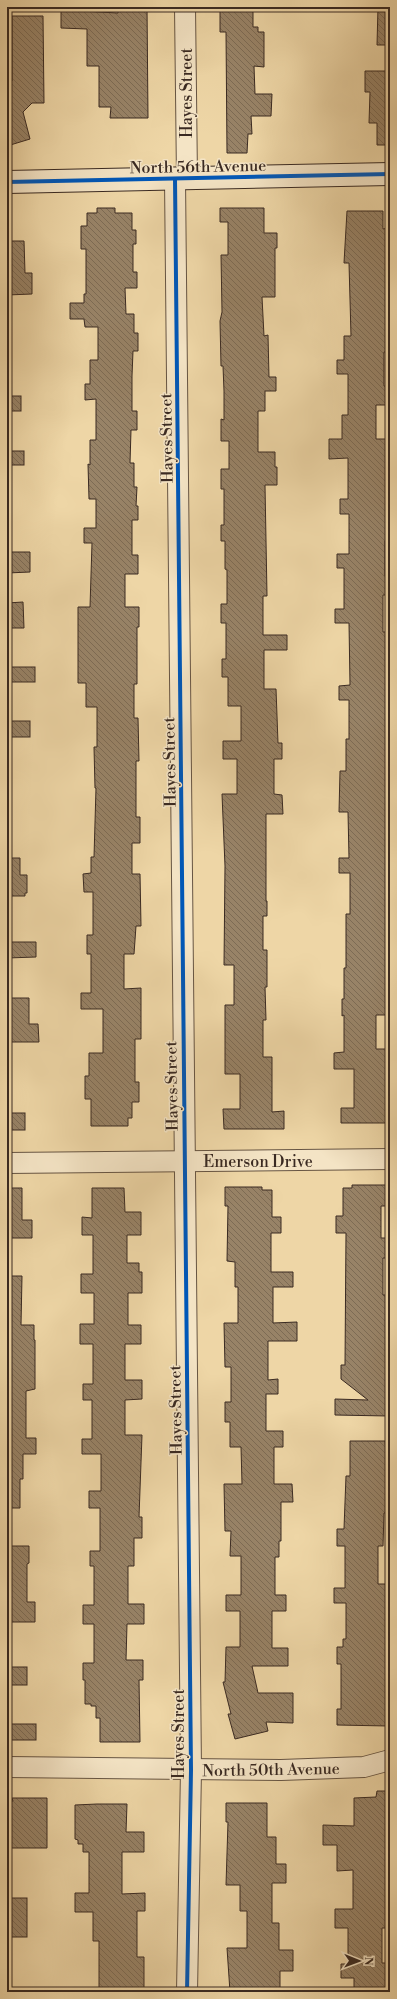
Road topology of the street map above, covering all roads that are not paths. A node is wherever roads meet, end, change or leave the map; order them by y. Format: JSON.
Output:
{"nodes":[{"id":1,"x":185,"y":7,"type":"edge"},
{"id":2,"x":390,"y":174,"type":"edge"},
{"id":3,"x":181,"y":179,"type":"junction"},
{"id":4,"x":7,"y":182,"type":"edge"},
{"id":5,"x":390,"y":1160,"type":"edge"},
{"id":6,"x":184,"y":1161,"type":"junction"},
{"id":7,"x":7,"y":1163,"type":"edge"},
{"id":8,"x":390,"y":1760,"type":"edge"},
{"id":9,"x":7,"y":1767,"type":"edge"},
{"id":10,"x":191,"y":1770,"type":"junction"},
{"id":11,"x":187,"y":1992,"type":"edge"}],
"edges":[{"from":1,"to":3,"type":"street","name":"Hayes Street"},
{"from":2,"to":3,"type":"street","name":"North 56th Avenue"},
{"from":3,"to":4,"type":"street","name":"North 56th Avenue"},
{"from":3,"to":6,"type":"street","name":"Hayes Street"},
{"from":5,"to":6,"type":"street","name":"Emerson Drive"},
{"from":6,"to":7,"type":"street","name":"Emerson Drive"},
{"from":6,"to":10,"type":"street","name":"Hayes Street"},
{"from":8,"to":10,"type":"street","name":"North 50th Avenue"},
{"from":9,"to":10,"type":"street","name":"North 50th Avenue"},
{"from":10,"to":11,"type":"street","name":"Hayes Street"}]}
